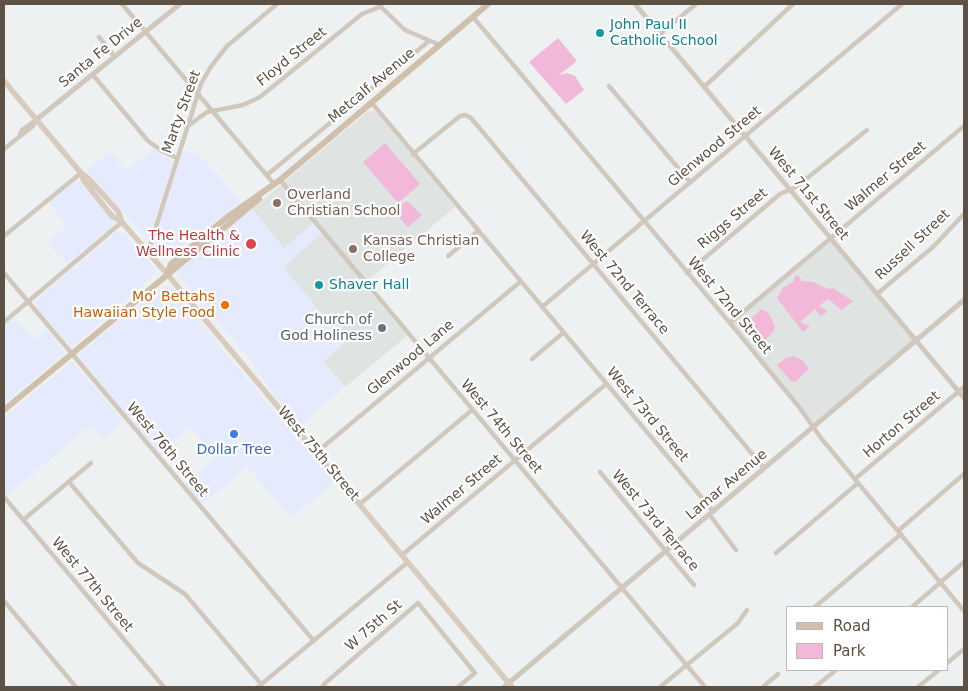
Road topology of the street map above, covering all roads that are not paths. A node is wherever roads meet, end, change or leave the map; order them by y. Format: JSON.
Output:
{"nodes":[{"id":1,"x":122,"y":4,"type":"edge"},
{"id":2,"x":180,"y":4,"type":"edge"},
{"id":3,"x":277,"y":4,"type":"edge"},
{"id":4,"x":487,"y":4,"type":"edge"},
{"id":5,"x":635,"y":4,"type":"edge"},
{"id":6,"x":696,"y":4,"type":"edge"},
{"id":7,"x":793,"y":4,"type":"edge"},
{"id":8,"x":902,"y":4,"type":"edge"},
{"id":9,"x":379,"y":5,"type":"edge"},
{"id":10,"x":473,"y":17,"type":"junction"},
{"id":11,"x":146,"y":32,"type":"junction"},
{"id":12,"x":660,"y":34,"type":"junction"},
{"id":13,"x":99,"y":36,"type":"dead end"},
{"id":14,"x":429,"y":41,"type":"junction"},
{"id":15,"x":440,"y":45,"type":"junction"},
{"id":16,"x":115,"y":57,"type":"junction"},
{"id":17,"x":93,"y":75,"type":"junction"},
{"id":18,"x":4,"y":81,"type":"edge"},
{"id":19,"x":609,"y":86,"type":"dead end"},
{"id":20,"x":704,"y":87,"type":"junction"},
{"id":21,"x":198,"y":93,"type":"junction"},
{"id":22,"x":371,"y":102,"type":"junction"},
{"id":23,"x":213,"y":111,"type":"junction"},
{"id":24,"x":36,"y":120,"type":"junction"},
{"id":25,"x":964,"y":126,"type":"edge"},
{"id":26,"x":187,"y":127,"type":"junction"},
{"id":27,"x":867,"y":130,"type":"dead end"},
{"id":28,"x":746,"y":137,"type":"junction"},
{"id":29,"x":4,"y":149,"type":"edge"},
{"id":30,"x":413,"y":154,"type":"junction"},
{"id":31,"x":177,"y":158,"type":"junction"},
{"id":32,"x":81,"y":173,"type":"junction"},
{"id":33,"x":267,"y":175,"type":"junction"},
{"id":34,"x":277,"y":182,"type":"junction"},
{"id":35,"x":690,"y":182,"type":"junction"},
{"id":36,"x":790,"y":189,"type":"junction"},
{"id":37,"x":964,"y":214,"type":"edge"},
{"id":38,"x":644,"y":221,"type":"junction"},
{"id":39,"x":122,"y":222,"type":"junction"},
{"id":40,"x":478,"y":231,"type":"junction"},
{"id":41,"x":4,"y":236,"type":"edge"},
{"id":42,"x":831,"y":238,"type":"junction"},
{"id":43,"x":148,"y":252,"type":"junction"},
{"id":44,"x":448,"y":256,"type":"dead end"},
{"id":45,"x":593,"y":264,"type":"junction"},
{"id":46,"x":4,"y":273,"type":"edge"},
{"id":47,"x":687,"y":273,"type":"junction"},
{"id":48,"x":167,"y":274,"type":"junction"},
{"id":49,"x":520,"y":282,"type":"junction"},
{"id":50,"x":877,"y":294,"type":"junction"},
{"id":51,"x":964,"y":300,"type":"edge"},
{"id":52,"x":28,"y":302,"type":"junction"},
{"id":53,"x":542,"y":307,"type":"junction"},
{"id":54,"x":4,"y":322,"type":"edge"},
{"id":55,"x":730,"y":323,"type":"junction"},
{"id":56,"x":563,"y":333,"type":"junction"},
{"id":57,"x":916,"y":341,"type":"junction"},
{"id":58,"x":71,"y":354,"type":"junction"},
{"id":59,"x":429,"y":358,"type":"junction"},
{"id":60,"x":532,"y":359,"type":"dead end"},
{"id":61,"x":606,"y":384,"type":"junction"},
{"id":62,"x":964,"y":387,"type":"edge"},
{"id":63,"x":959,"y":392,"type":"junction"},
{"id":64,"x":964,"y":398,"type":"edge"},
{"id":65,"x":4,"y":410,"type":"edge"},
{"id":66,"x":472,"y":410,"type":"junction"},
{"id":67,"x":813,"y":428,"type":"junction"},
{"id":68,"x":317,"y":452,"type":"junction"},
{"id":69,"x":514,"y":460,"type":"junction"},
{"id":70,"x":91,"y":463,"type":"dead end"},
{"id":71,"x":764,"y":468,"type":"junction"},
{"id":72,"x":600,"y":472,"type":"dead end"},
{"id":73,"x":964,"y":474,"type":"edge"},
{"id":74,"x":856,"y":481,"type":"junction"},
{"id":75,"x":69,"y":482,"type":"junction"},
{"id":76,"x":4,"y":497,"type":"edge"},
{"id":77,"x":360,"y":504,"type":"junction"},
{"id":78,"x":711,"y":513,"type":"junction"},
{"id":79,"x":23,"y":520,"type":"junction"},
{"id":80,"x":899,"y":532,"type":"junction"},
{"id":81,"x":736,"y":550,"type":"dead end"},
{"id":82,"x":666,"y":551,"type":"junction"},
{"id":83,"x":776,"y":553,"type":"dead end"},
{"id":84,"x":402,"y":555,"type":"junction"},
{"id":85,"x":408,"y":562,"type":"junction"},
{"id":86,"x":964,"y":562,"type":"edge"},
{"id":87,"x":940,"y":583,"type":"junction"},
{"id":88,"x":694,"y":584,"type":"dead end"},
{"id":89,"x":622,"y":588,"type":"junction"},
{"id":90,"x":4,"y":601,"type":"edge"},
{"id":91,"x":816,"y":606,"type":"edge"},
{"id":92,"x":913,"y":606,"type":"edge"},
{"id":93,"x":747,"y":610,"type":"dead end"},
{"id":94,"x":964,"y":611,"type":"edge"},
{"id":95,"x":314,"y":641,"type":"junction"},
{"id":96,"x":964,"y":649,"type":"edge"},
{"id":97,"x":948,"y":662,"type":"edge"},
{"id":98,"x":687,"y":666,"type":"junction"},
{"id":99,"x":835,"y":671,"type":"edge"},
{"id":100,"x":938,"y":671,"type":"edge"},
{"id":101,"x":778,"y":674,"type":"dead end"},
{"id":102,"x":259,"y":686,"type":"edge"},
{"id":103,"x":324,"y":686,"type":"edge"},
{"id":104,"x":508,"y":686,"type":"edge"},
{"id":105,"x":76,"y":687,"type":"edge"},
{"id":106,"x":164,"y":687,"type":"edge"},
{"id":107,"x":458,"y":687,"type":"edge"},
{"id":108,"x":660,"y":687,"type":"edge"},
{"id":109,"x":705,"y":687,"type":"edge"},
{"id":110,"x":763,"y":687,"type":"edge"},
{"id":111,"x":815,"y":687,"type":"edge"},
{"id":112,"x":918,"y":687,"type":"edge"}],
"edges":[{"from":1,"to":11,"type":"street","name":"West 74th Street"},
{"from":2,"to":11,"type":"street","name":"Santa Fe Drive"},
{"from":3,"to":21,"type":"street","name":"Marty Street"},
{"from":4,"to":10,"type":"main road","name":"Metcalf Avenue"},
{"from":5,"to":12,"type":"street","name":"West 71st Street"},
{"from":6,"to":12,"type":"street"},
{"from":7,"to":20,"type":"street"},
{"from":8,"to":28,"type":"street","name":"Glenwood Street"},
{"from":9,"to":14,"type":"street"},
{"from":9,"to":23,"type":"street","name":"Floyd Street"},
{"from":10,"to":15,"type":"main road","name":"Metcalf Avenue"},
{"from":10,"to":38,"type":"street","name":"West 72nd Street"},
{"from":11,"to":16,"type":"street","name":"Santa Fe Drive"},
{"from":11,"to":21,"type":"street","name":"West 74th Street"},
{"from":12,"to":20,"type":"street","name":"West 71st Street"},
{"from":13,"to":16,"type":"street"},
{"from":14,"to":15,"type":"street"},
{"from":14,"to":33,"type":"street"},
{"from":15,"to":22,"type":"main road","name":"Metcalf Avenue"},
{"from":16,"to":17,"type":"street","name":"Santa Fe Drive"},
{"from":17,"to":24,"type":"street","name":"Santa Fe Drive"},
{"from":17,"to":31,"type":"street"},
{"from":18,"to":24,"type":"main road","name":"West 75th Street"},
{"from":19,"to":35,"type":"street"},
{"from":20,"to":28,"type":"street","name":"West 71st Street"},
{"from":21,"to":23,"type":"street","name":"West 74th Street"},
{"from":21,"to":26,"type":"street","name":"Marty Street"},
{"from":22,"to":30,"type":"street","name":"West 73rd Street"},
{"from":22,"to":34,"type":"main road","name":"Metcalf Avenue"},
{"from":23,"to":26,"type":"street","name":"Floyd Street"},
{"from":23,"to":33,"type":"street","name":"West 74th Street"},
{"from":24,"to":29,"type":"street","name":"Santa Fe Drive"},
{"from":24,"to":32,"type":"main road","name":"West 75th Street"},
{"from":25,"to":42,"type":"street","name":"Walmer Street"},
{"from":26,"to":31,"type":"street","name":"Marty Street"},
{"from":27,"to":36,"type":"street","name":"Riggs Street"},
{"from":28,"to":35,"type":"street","name":"Glenwood Street"},
{"from":28,"to":36,"type":"street","name":"West 71st Street"},
{"from":30,"to":40,"type":"street","name":"West 73rd Street"},
{"from":30,"to":45,"type":"street","name":"West 72nd Terrace"},
{"from":31,"to":43,"type":"street","name":"Marty Street"},
{"from":32,"to":39,"type":"main road","name":"West 75th Street"},
{"from":32,"to":41,"type":"street"},
{"from":33,"to":34,"type":"street","name":"West 74th Street"},
{"from":34,"to":48,"type":"main road","name":"Metcalf Avenue"},
{"from":34,"to":59,"type":"street","name":"West 74th Street"},
{"from":35,"to":38,"type":"street","name":"Glenwood Street"},
{"from":36,"to":42,"type":"street","name":"West 71st Street"},
{"from":36,"to":47,"type":"street","name":"Riggs Street"},
{"from":37,"to":50,"type":"street","name":"Russell Street"},
{"from":38,"to":45,"type":"street","name":"Glenwood Street"},
{"from":38,"to":47,"type":"street","name":"West 72nd Street"},
{"from":39,"to":43,"type":"main road","name":"West 75th Street"},
{"from":39,"to":52,"type":"street"},
{"from":40,"to":44,"type":"street"},
{"from":40,"to":49,"type":"street","name":"West 73rd Street"},
{"from":42,"to":50,"type":"street","name":"West 71st Street"},
{"from":42,"to":55,"type":"street","name":"Walmer Street"},
{"from":43,"to":48,"type":"main road","name":"West 75th Street"},
{"from":45,"to":53,"type":"street","name":"Glenwood Street"},
{"from":45,"to":71,"type":"street","name":"West 72nd Terrace"},
{"from":46,"to":52,"type":"street","name":"West 76th Street"},
{"from":47,"to":55,"type":"street","name":"West 72nd Street"},
{"from":48,"to":58,"type":"main road","name":"Metcalf Avenue"},
{"from":48,"to":68,"type":"main road","name":"West 75th Street"},
{"from":49,"to":53,"type":"street","name":"West 73rd Street"},
{"from":49,"to":59,"type":"street","name":"Glenwood Lane"},
{"from":50,"to":57,"type":"street","name":"West 71st Street"},
{"from":51,"to":57,"type":"street","name":"Lamar Avenue"},
{"from":52,"to":54,"type":"street"},
{"from":52,"to":58,"type":"street","name":"West 76th Street"},
{"from":53,"to":56,"type":"street","name":"West 73rd Street"},
{"from":55,"to":67,"type":"street","name":"West 72nd Street"},
{"from":56,"to":60,"type":"street"},
{"from":56,"to":61,"type":"street","name":"West 73rd Street"},
{"from":57,"to":63,"type":"street","name":"West 71st Street"},
{"from":57,"to":67,"type":"street","name":"Lamar Avenue"},
{"from":58,"to":65,"type":"main road","name":"Metcalf Avenue"},
{"from":58,"to":95,"type":"street","name":"West 76th Street"},
{"from":59,"to":66,"type":"street","name":"West 74th Street"},
{"from":59,"to":68,"type":"street","name":"Glenwood Lane"},
{"from":61,"to":69,"type":"street","name":"Walmer Street"},
{"from":61,"to":78,"type":"street","name":"West 73rd Street"},
{"from":62,"to":63,"type":"street","name":"Horton Street"},
{"from":63,"to":64,"type":"street","name":"West 71st Street"},
{"from":63,"to":74,"type":"street","name":"Horton Street"},
{"from":66,"to":69,"type":"street","name":"West 74th Street"},
{"from":66,"to":77,"type":"street"},
{"from":67,"to":71,"type":"street","name":"Lamar Avenue"},
{"from":67,"to":74,"type":"street","name":"West 72nd Street"},
{"from":68,"to":77,"type":"main road","name":"West 75th Street"},
{"from":69,"to":84,"type":"street","name":"Walmer Street"},
{"from":69,"to":89,"type":"street","name":"West 74th Street"},
{"from":70,"to":75,"type":"street"},
{"from":71,"to":78,"type":"street","name":"Lamar Avenue"},
{"from":72,"to":82,"type":"street","name":"West 73rd Terrace"},
{"from":73,"to":80,"type":"street"},
{"from":74,"to":80,"type":"street","name":"West 72nd Street"},
{"from":74,"to":83,"type":"street","name":"Horton Street"},
{"from":75,"to":79,"type":"street"},
{"from":75,"to":102,"type":"street"},
{"from":76,"to":79,"type":"street","name":"West 77th Street"},
{"from":77,"to":84,"type":"main road","name":"West 75th Street"},
{"from":78,"to":81,"type":"street","name":"West 73rd Street"},
{"from":78,"to":82,"type":"street","name":"Lamar Avenue"},
{"from":79,"to":106,"type":"street","name":"West 77th Street"},
{"from":80,"to":87,"type":"street","name":"West 72nd Street"},
{"from":80,"to":91,"type":"street"},
{"from":82,"to":88,"type":"street","name":"West 73rd Terrace"},
{"from":82,"to":89,"type":"street","name":"Lamar Avenue"},
{"from":84,"to":85,"type":"main road","name":"West 75th Street"},
{"from":85,"to":95,"type":"street"},
{"from":85,"to":104,"type":"main road","name":"West 75th Street"},
{"from":86,"to":87,"type":"street"},
{"from":87,"to":92,"type":"street"},
{"from":87,"to":94,"type":"street","name":"West 72nd Street"},
{"from":89,"to":98,"type":"street","name":"West 74th Street"},
{"from":89,"to":104,"type":"street","name":"Lamar Avenue"},
{"from":90,"to":105,"type":"street"},
{"from":93,"to":98,"type":"street"},
{"from":95,"to":102,"type":"street"},
{"from":96,"to":97,"type":"street"},
{"from":98,"to":108,"type":"street"},
{"from":98,"to":109,"type":"street","name":"West 74th Street"},
{"from":99,"to":111,"type":"street"},
{"from":100,"to":112,"type":"street"},
{"from":101,"to":110,"type":"street"},
{"from":103,"to":107,"type":"street","name":"W 75th St"}]}
